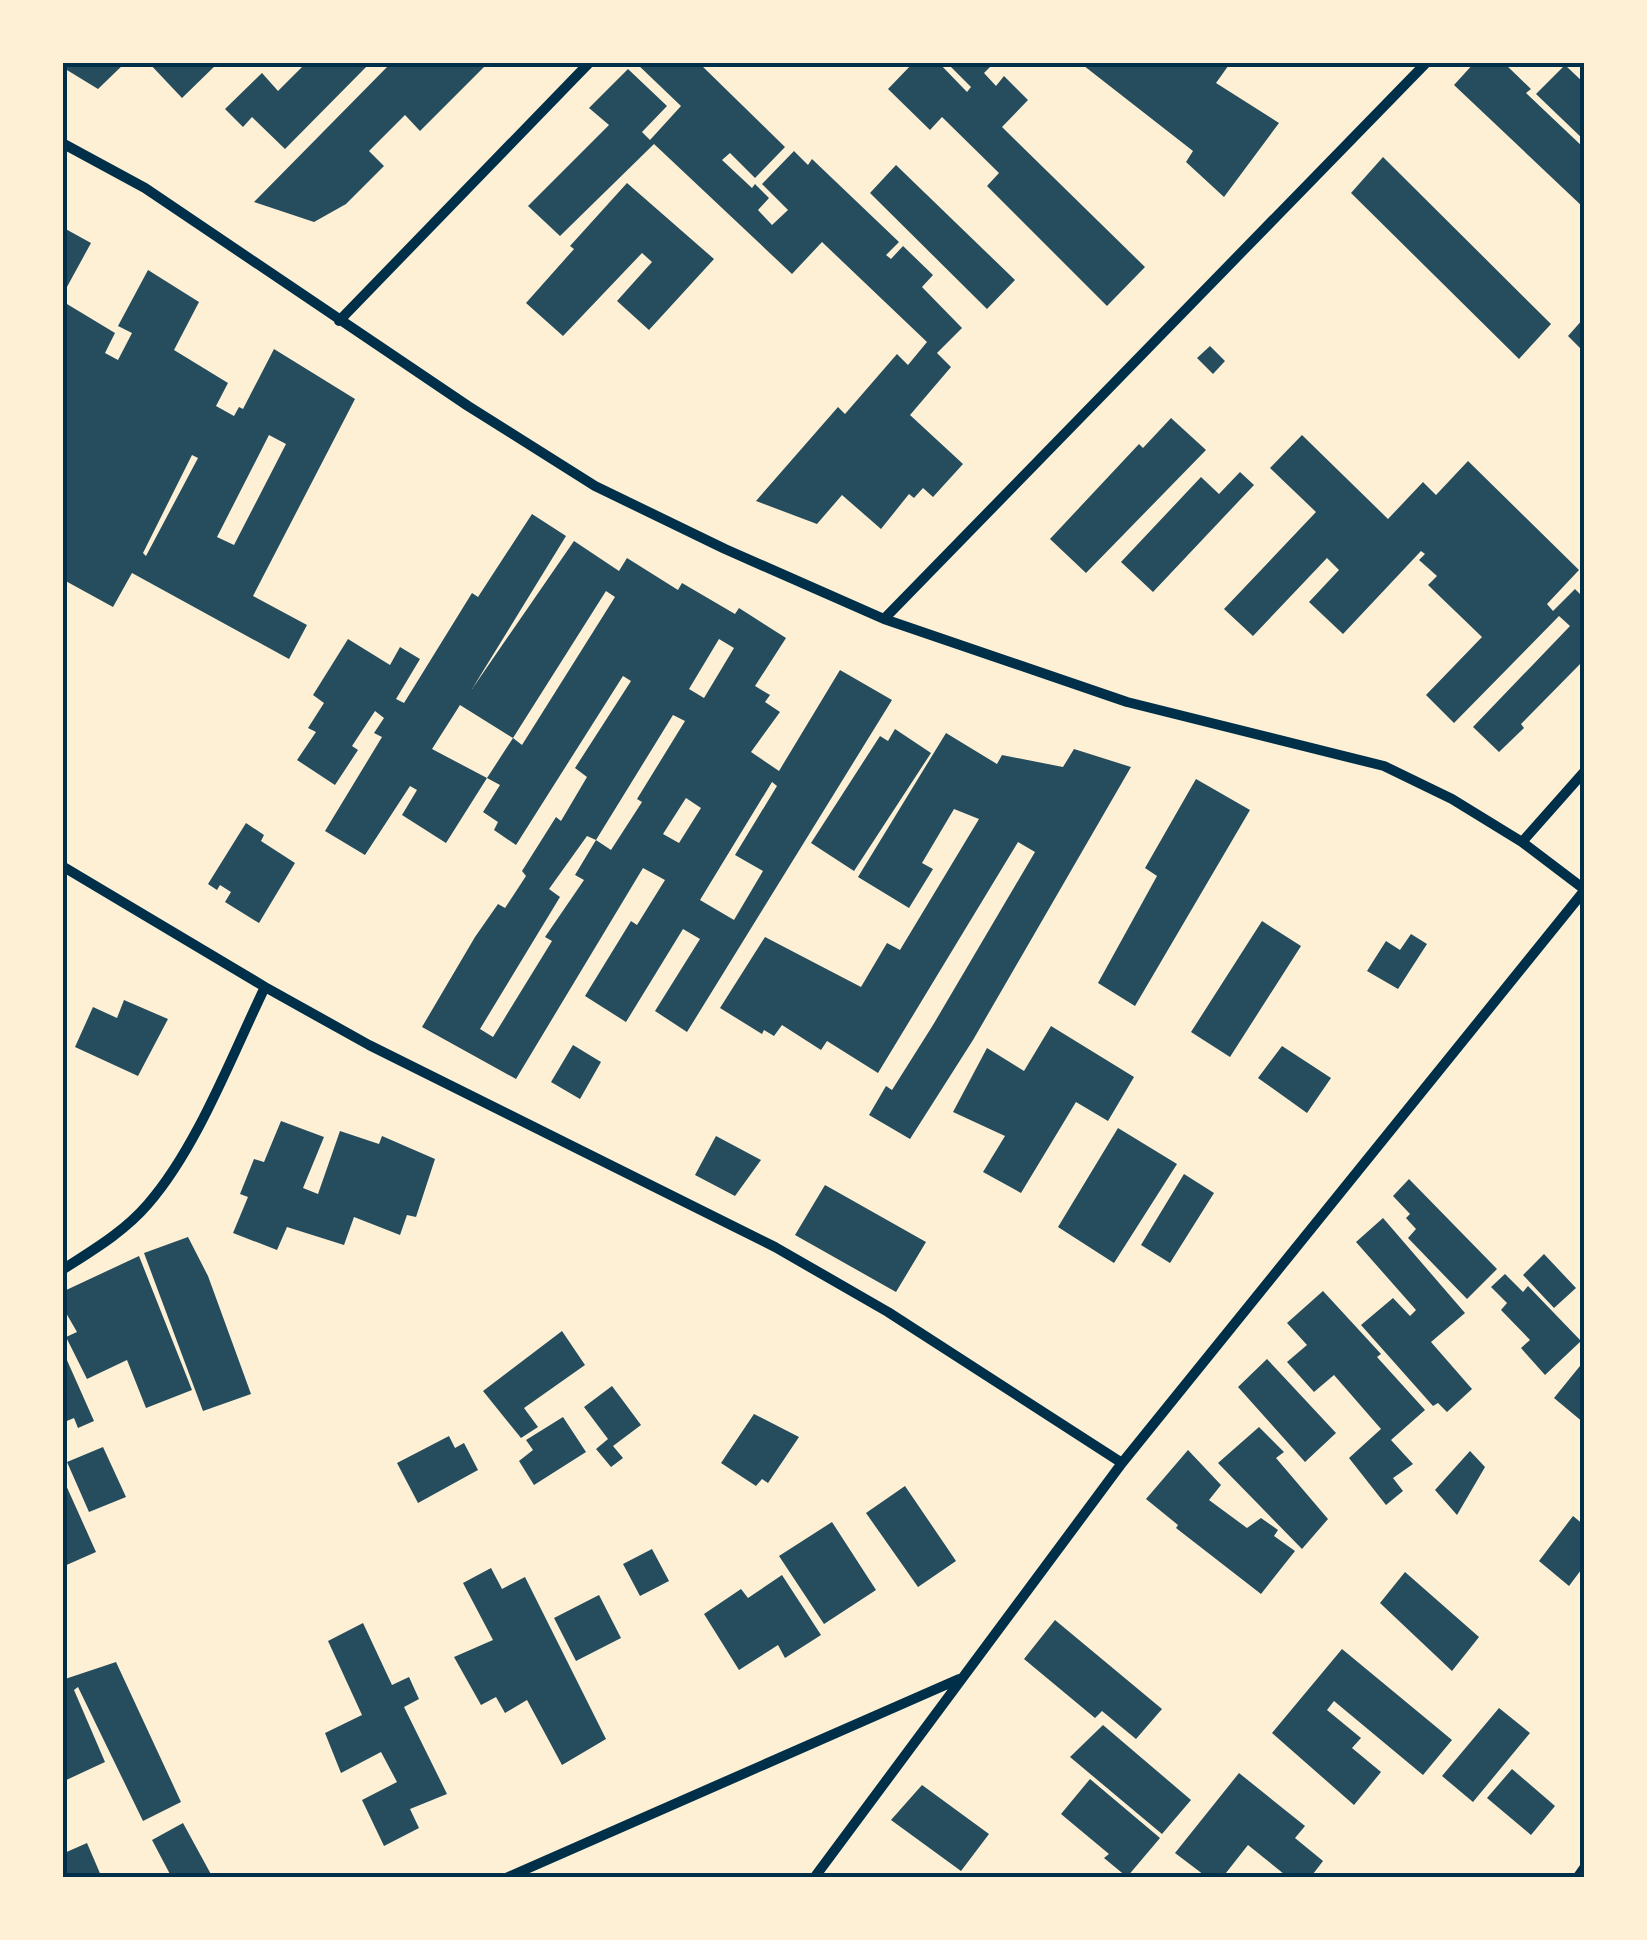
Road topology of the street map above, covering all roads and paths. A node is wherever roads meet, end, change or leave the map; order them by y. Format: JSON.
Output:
{"nodes":[{"id":1,"x":590,"y":62,"type":"edge"},
{"id":2,"x":1427,"y":62,"type":"edge"},
{"id":3,"x":62,"y":142,"type":"edge"},
{"id":4,"x":339,"y":321,"type":"junction"},
{"id":5,"x":884,"y":618,"type":"junction"},
{"id":6,"x":1584,"y":772,"type":"edge"},
{"id":7,"x":1522,"y":842,"type":"junction"},
{"id":8,"x":62,"y":866,"type":"edge"},
{"id":9,"x":1584,"y":890,"type":"edge"},
{"id":10,"x":265,"y":988,"type":"junction"},
{"id":11,"x":62,"y":1270,"type":"edge"},
{"id":12,"x":1122,"y":1464,"type":"junction"},
{"id":13,"x":963,"y":1677,"type":"junction"},
{"id":14,"x":1584,"y":1868,"type":"edge"},
{"id":15,"x":506,"y":1878,"type":"edge"},
{"id":16,"x":814,"y":1878,"type":"edge"},
{"id":17,"x":1577,"y":1878,"type":"edge"}],
"edges":[{"from":1,"to":4,"type":"street"},
{"from":2,"to":5,"type":"street"},
{"from":3,"to":4,"type":"street"},
{"from":4,"to":5,"type":"street"},
{"from":5,"to":7,"type":"street"},
{"from":6,"to":7,"type":"street"},
{"from":7,"to":9,"type":"street"},
{"from":8,"to":10,"type":"street"},
{"from":9,"to":12,"type":"street"},
{"from":10,"to":11,"type":"street"},
{"from":10,"to":12,"type":"street"},
{"from":12,"to":13,"type":"street"},
{"from":13,"to":15,"type":"street"},
{"from":13,"to":16,"type":"street"},
{"from":14,"to":17,"type":"street"}]}
